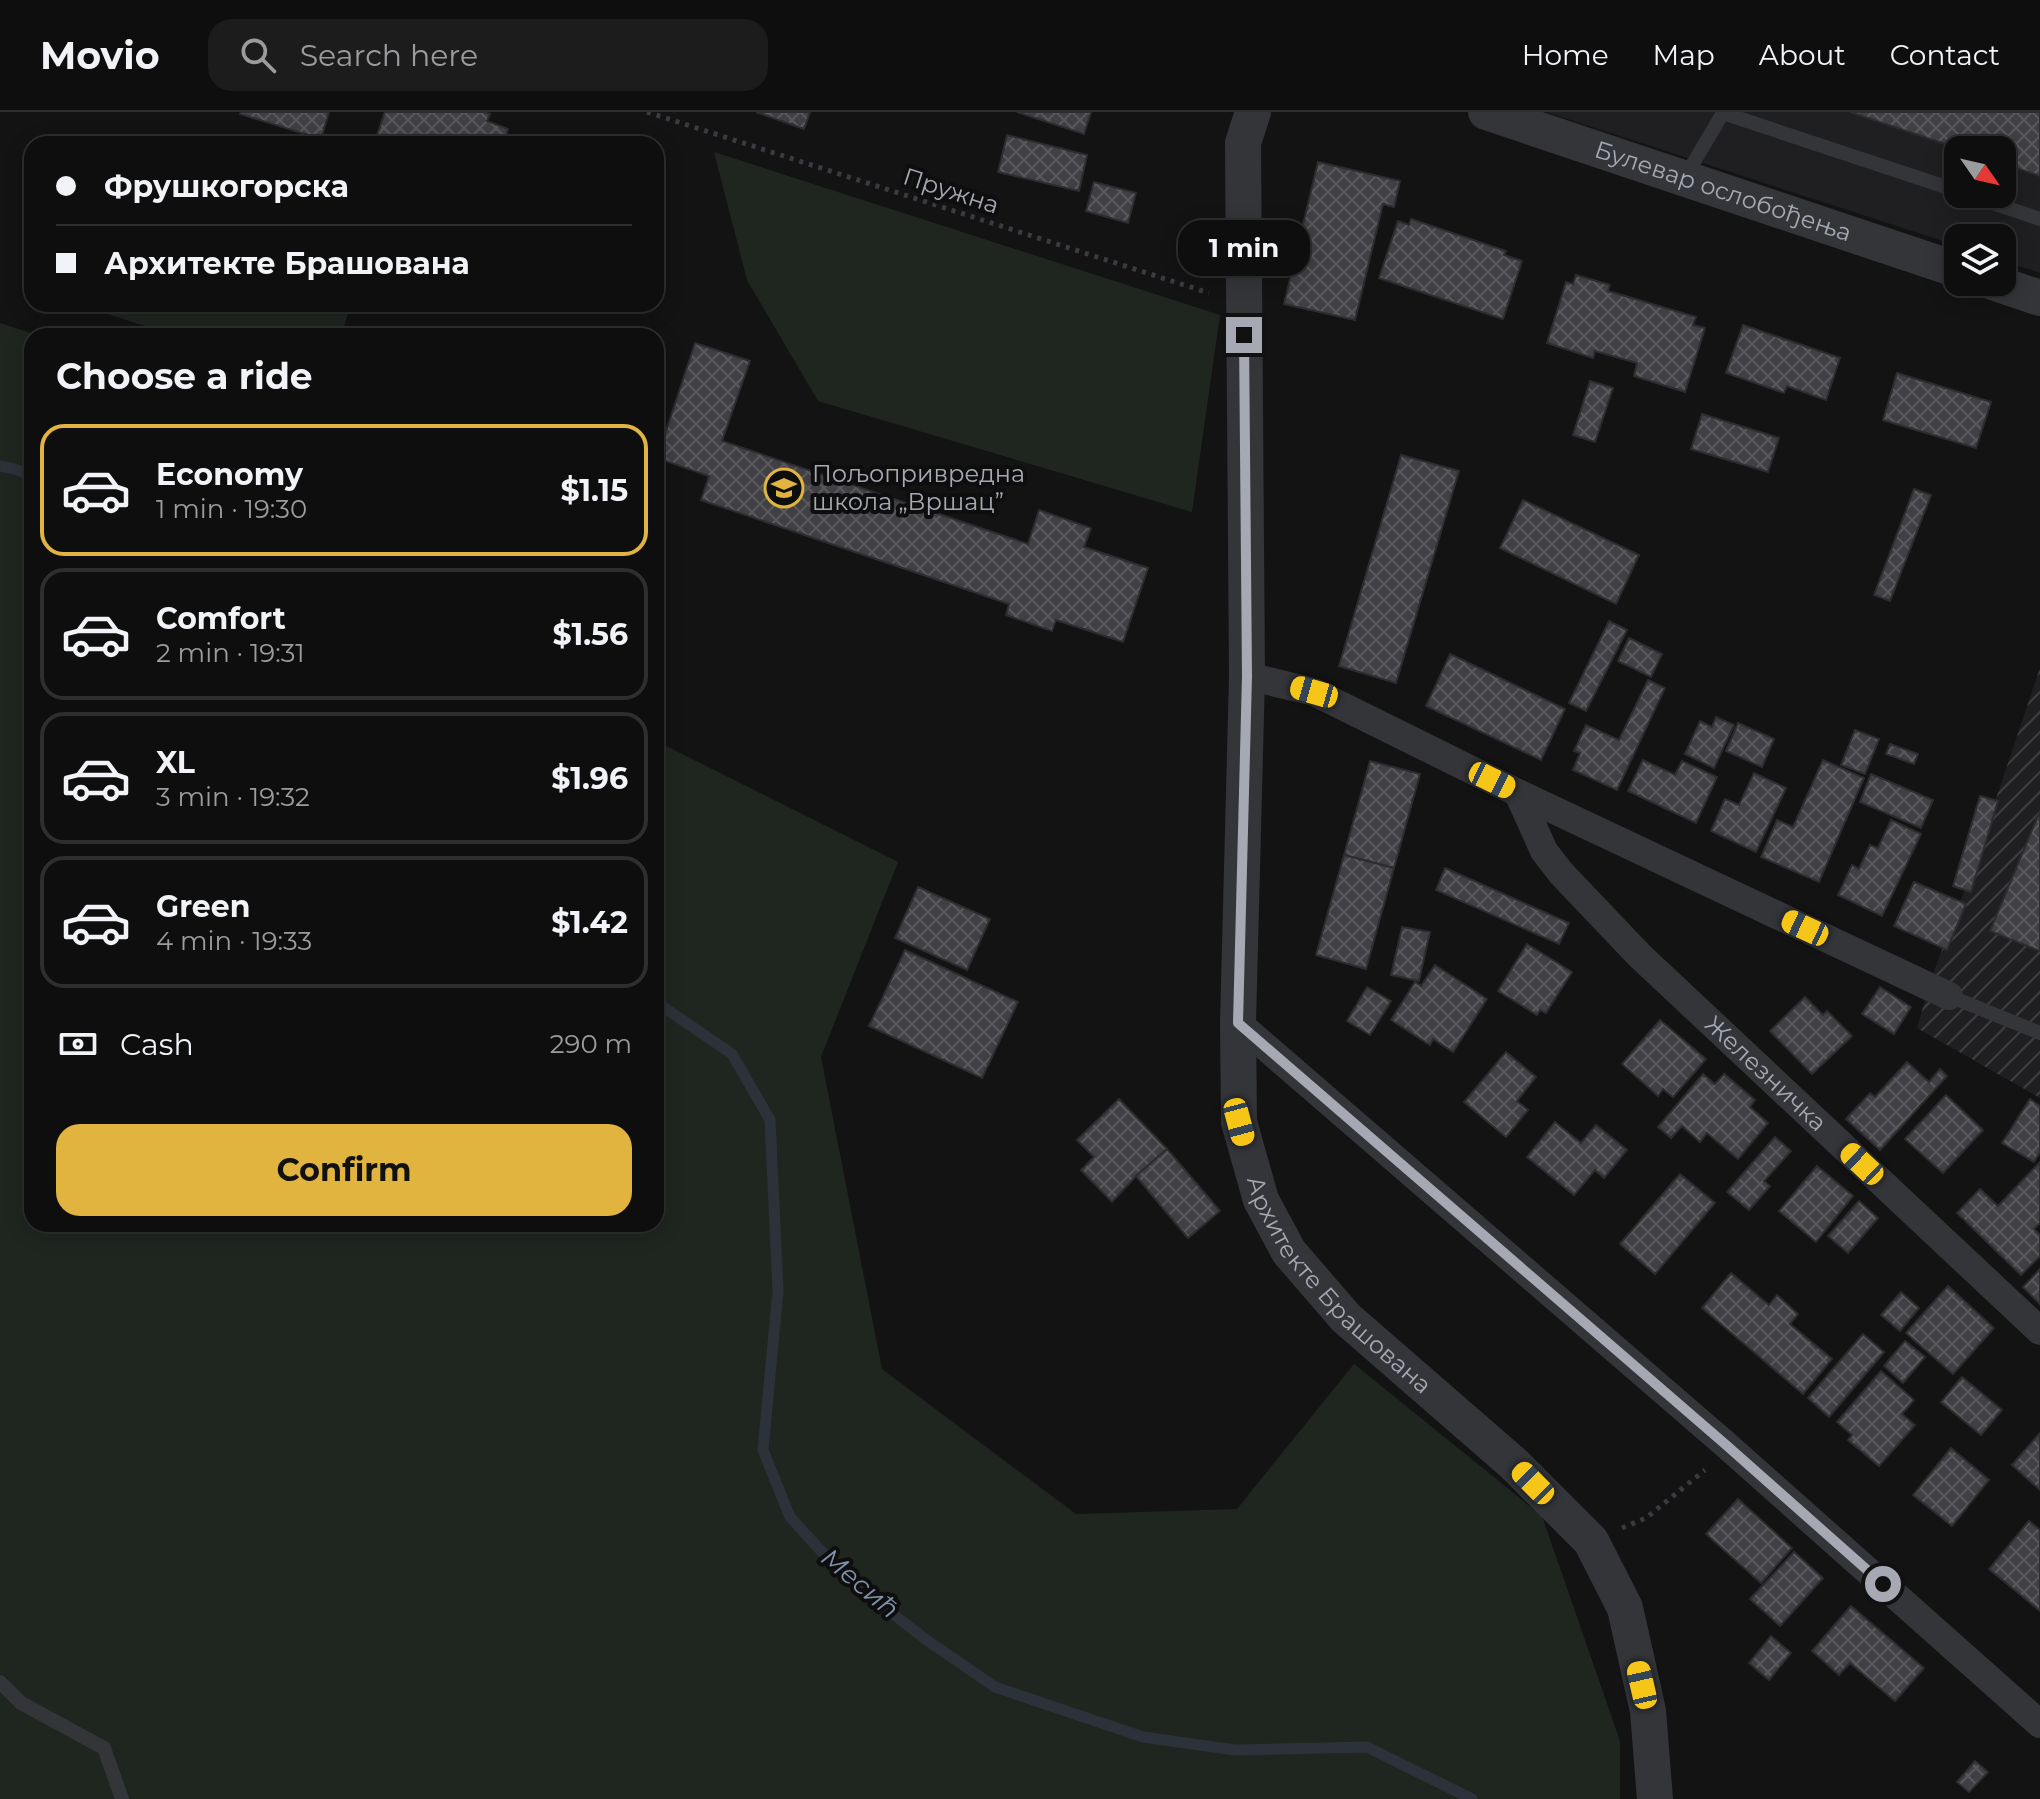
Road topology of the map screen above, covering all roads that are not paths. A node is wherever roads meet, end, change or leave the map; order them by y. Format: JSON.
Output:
{"nodes":[{"id":1,"x":1253,"y":112,"type":"edge"},
{"id":2,"x":1486,"y":112,"type":"edge"},
{"id":3,"x":1685,"y":178,"type":"junction"},
{"id":4,"x":1944,"y":186,"type":"edge"},
{"id":5,"x":2007,"y":208,"type":"edge"},
{"id":6,"x":2040,"y":219,"type":"edge"},
{"id":7,"x":1944,"y":265,"type":"edge"},
{"id":8,"x":2016,"y":290,"type":"edge"},
{"id":9,"x":2040,"y":298,"type":"edge"},
{"id":10,"x":1247,"y":676,"type":"junction"},
{"id":11,"x":1518,"y":793,"type":"junction"},
{"id":12,"x":1949,"y":996,"type":"joint"},
{"id":13,"x":1238,"y":1023,"type":"junction"},
{"id":14,"x":2040,"y":1033,"type":"edge"},
{"id":15,"x":2040,"y":1331,"type":"edge"},
{"id":16,"x":0,"y":1682,"type":"edge"},
{"id":17,"x":2040,"y":1724,"type":"edge"},
{"id":18,"x":1655,"y":1796,"type":"edge"},
{"id":19,"x":122,"y":1799,"type":"edge"}],
"edges":[{"from":1,"to":10,"type":"street","name":"Архитекте Брашована"},
{"from":2,"to":3,"type":"street","name":"Булевар ослобођења"},
{"from":3,"to":4,"type":"lane"},
{"from":3,"to":7,"type":"street","name":"Булевар ослобођења"},
{"from":5,"to":6,"type":"lane"},
{"from":8,"to":9,"type":"street"},
{"from":10,"to":11,"type":"street"},
{"from":10,"to":13,"type":"street","name":"Архитекте Брашована"},
{"from":11,"to":12,"type":"street"},
{"from":11,"to":15,"type":"street","name":"Железничка"},
{"from":12,"to":14,"type":"lane"},
{"from":13,"to":17,"type":"street"},
{"from":13,"to":18,"type":"street","name":"Архитекте Брашована"},
{"from":16,"to":19,"type":"lane"}]}
